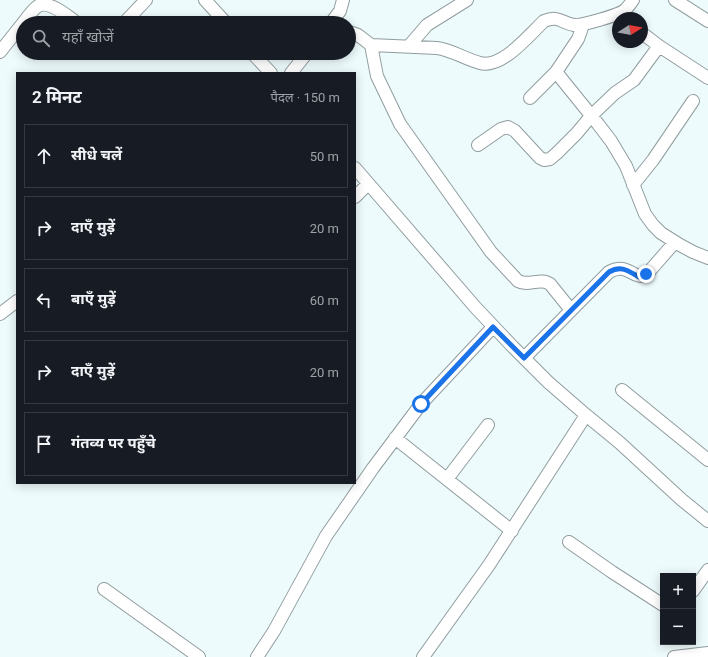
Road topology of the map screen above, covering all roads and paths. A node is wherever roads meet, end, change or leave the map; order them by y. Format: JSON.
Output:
{"nodes":[{"id":1,"x":146,"y":0,"type":"edge"},
{"id":2,"x":204,"y":0,"type":"edge"},
{"id":3,"x":343,"y":0,"type":"edge"},
{"id":4,"x":467,"y":0,"type":"edge"},
{"id":5,"x":633,"y":0,"type":"edge"},
{"id":6,"x":675,"y":0,"type":"edge"},
{"id":7,"x":624,"y":12,"type":"edge"},
{"id":8,"x":29,"y":16,"type":"edge"},
{"id":9,"x":67,"y":16,"type":"edge"},
{"id":10,"x":131,"y":16,"type":"edge"},
{"id":11,"x":219,"y":16,"type":"edge"},
{"id":12,"x":336,"y":16,"type":"edge"},
{"id":13,"x":612,"y":18,"type":"edge"},
{"id":14,"x":708,"y":21,"type":"edge"},
{"id":15,"x":583,"y":25,"type":"junction"},
{"id":16,"x":16,"y":32,"type":"edge"},
{"id":17,"x":356,"y":34,"type":"edge"},
{"id":18,"x":648,"y":37,"type":"edge"},
{"id":19,"x":371,"y":46,"type":"junction"},
{"id":20,"x":409,"y":46,"type":"junction"},
{"id":21,"x":659,"y":46,"type":"junction"},
{"id":22,"x":0,"y":52,"type":"edge"},
{"id":23,"x":259,"y":60,"type":"edge"},
{"id":24,"x":301,"y":60,"type":"edge"},
{"id":25,"x":270,"y":72,"type":"edge"},
{"id":26,"x":292,"y":72,"type":"edge"},
{"id":27,"x":556,"y":72,"type":"junction"},
{"id":28,"x":708,"y":78,"type":"edge"},
{"id":29,"x":530,"y":98,"type":"dead end"},
{"id":30,"x":693,"y":101,"type":"dead end"},
{"id":31,"x":592,"y":116,"type":"junction"},
{"id":32,"x":478,"y":145,"type":"dead end"},
{"id":33,"x":356,"y":169,"type":"edge"},
{"id":34,"x":368,"y":184,"type":"junction"},
{"id":35,"x":634,"y":185,"type":"junction"},
{"id":36,"x":356,"y":196,"type":"edge"},
{"id":37,"x":675,"y":242,"type":"junction"},
{"id":38,"x":708,"y":258,"type":"edge"},
{"id":39,"x":16,"y":301,"type":"edge"},
{"id":40,"x":571,"y":310,"type":"junction"},
{"id":41,"x":0,"y":314,"type":"edge"},
{"id":42,"x":493,"y":327,"type":"junction"},
{"id":43,"x":524,"y":358,"type":"junction"},
{"id":44,"x":622,"y":390,"type":"dead end"},
{"id":45,"x":586,"y":416,"type":"junction"},
{"id":46,"x":488,"y":425,"type":"dead end"},
{"id":47,"x":395,"y":438,"type":"junction"},
{"id":48,"x":708,"y":460,"type":"edge"},
{"id":49,"x":447,"y":479,"type":"junction"},
{"id":50,"x":708,"y":521,"type":"edge"},
{"id":51,"x":512,"y":531,"type":"junction"},
{"id":52,"x":569,"y":542,"type":"dead end"},
{"id":53,"x":708,"y":570,"type":"edge"},
{"id":54,"x":696,"y":587,"type":"edge"},
{"id":55,"x":104,"y":589,"type":"dead end"},
{"id":56,"x":660,"y":604,"type":"edge"},
{"id":57,"x":708,"y":653,"type":"edge"},
{"id":58,"x":199,"y":657,"type":"edge"},
{"id":59,"x":257,"y":657,"type":"edge"},
{"id":60,"x":423,"y":657,"type":"edge"},
{"id":61,"x":674,"y":657,"type":"edge"}],
"edges":[{"from":1,"to":10,"type":"street"},
{"from":2,"to":11,"type":"street"},
{"from":3,"to":12,"type":"street"},
{"from":4,"to":20,"type":"street"},
{"from":5,"to":7,"type":"street"},
{"from":6,"to":14,"type":"street"},
{"from":8,"to":9,"type":"street"},
{"from":13,"to":15,"type":"street"},
{"from":15,"to":20,"type":"street"},
{"from":15,"to":27,"type":"street"},
{"from":16,"to":22,"type":"street"},
{"from":17,"to":19,"type":"street"},
{"from":18,"to":21,"type":"street"},
{"from":19,"to":20,"type":"street"},
{"from":19,"to":40,"type":"street"},
{"from":21,"to":28,"type":"street"},
{"from":21,"to":31,"type":"street"},
{"from":23,"to":25,"type":"street"},
{"from":24,"to":26,"type":"street"},
{"from":27,"to":29,"type":"street"},
{"from":27,"to":31,"type":"street"},
{"from":30,"to":35,"type":"street"},
{"from":31,"to":32,"type":"street"},
{"from":31,"to":35,"type":"street"},
{"from":33,"to":34,"type":"street"},
{"from":34,"to":36,"type":"street"},
{"from":34,"to":42,"type":"street"},
{"from":35,"to":37,"type":"street"},
{"from":37,"to":38,"type":"street"},
{"from":37,"to":40,"type":"street"},
{"from":39,"to":41,"type":"street"},
{"from":40,"to":43,"type":"street"},
{"from":42,"to":43,"type":"street"},
{"from":42,"to":47,"type":"street"},
{"from":43,"to":45,"type":"street"},
{"from":44,"to":48,"type":"street"},
{"from":45,"to":50,"type":"street"},
{"from":45,"to":51,"type":"street"},
{"from":46,"to":49,"type":"street"},
{"from":47,"to":49,"type":"street"},
{"from":47,"to":59,"type":"street"},
{"from":49,"to":51,"type":"street"},
{"from":51,"to":60,"type":"street"},
{"from":52,"to":56,"type":"street"},
{"from":53,"to":54,"type":"street"},
{"from":55,"to":58,"type":"street"},
{"from":57,"to":61,"type":"street"}]}
